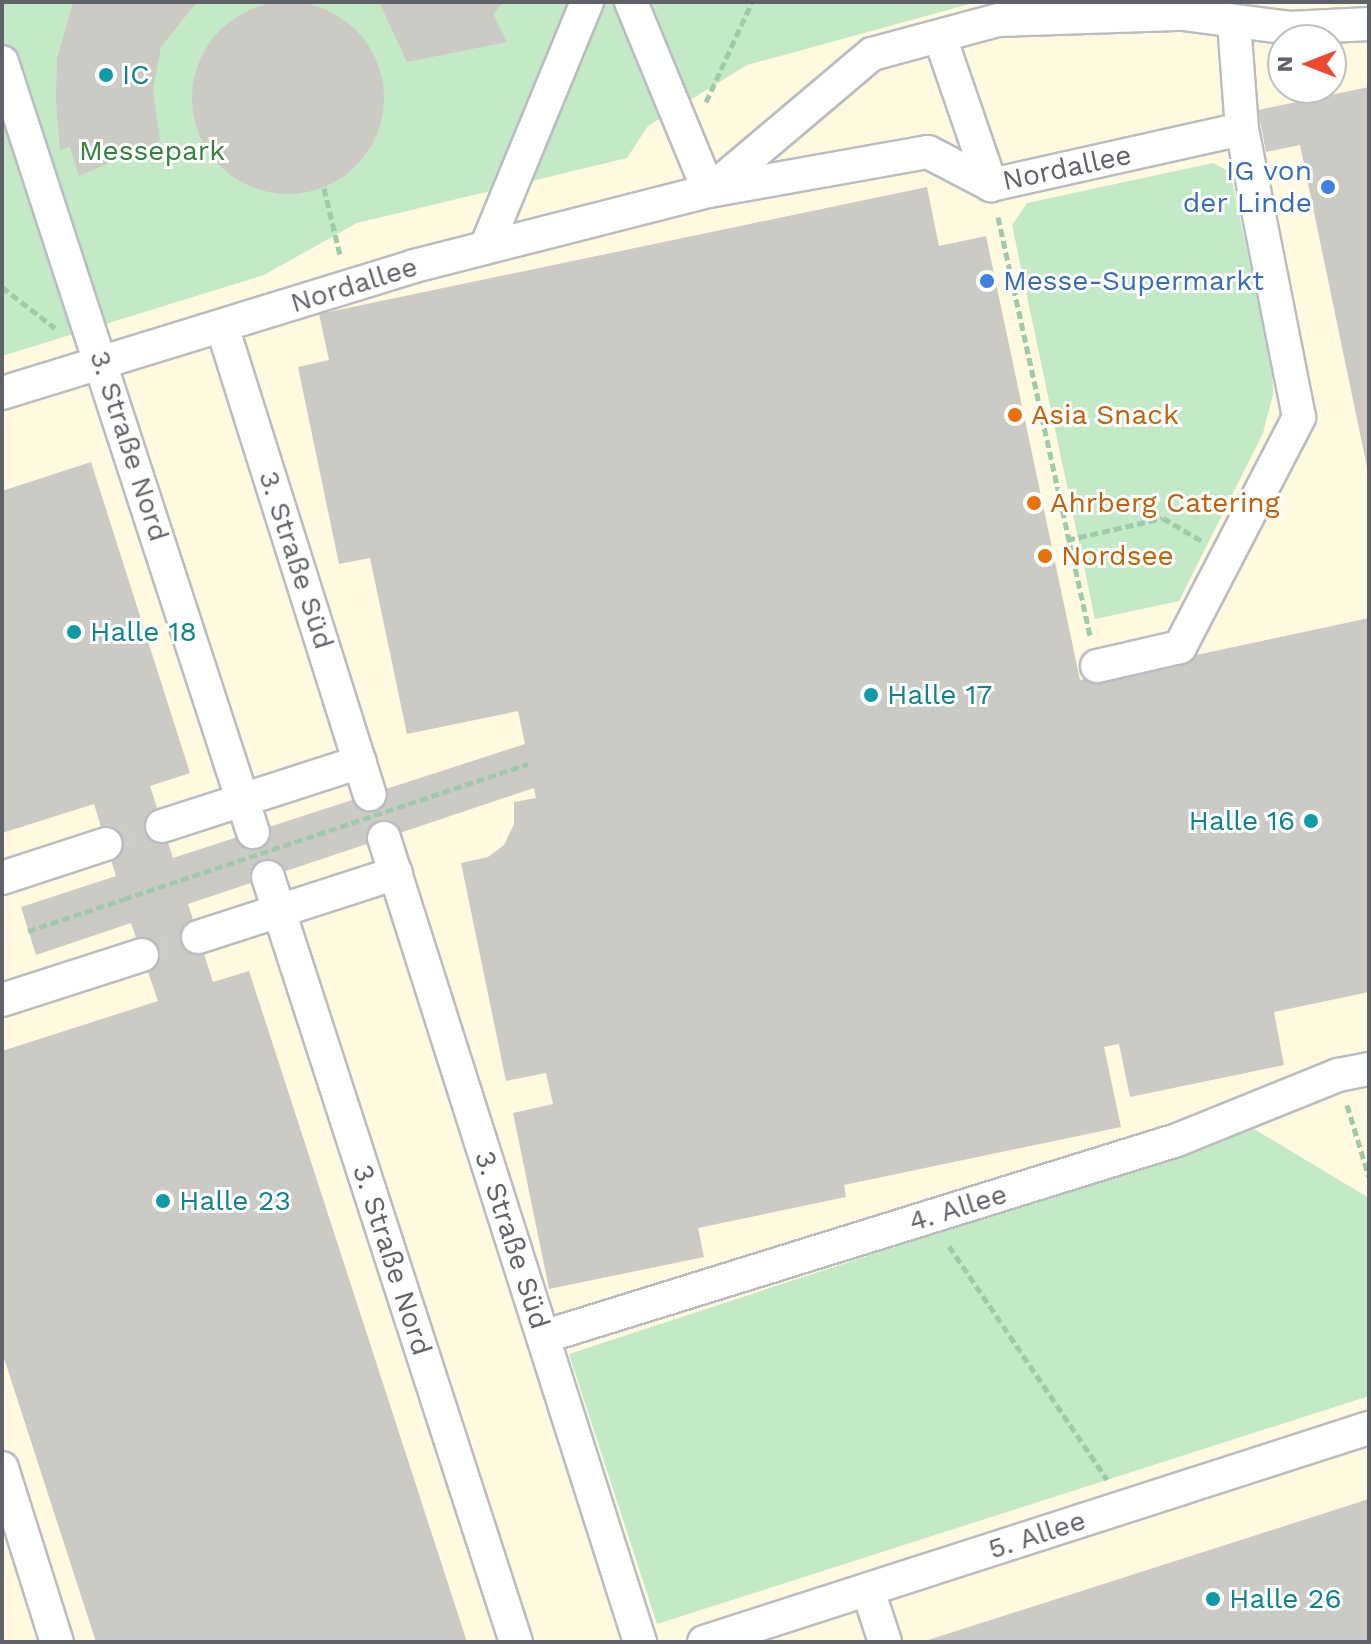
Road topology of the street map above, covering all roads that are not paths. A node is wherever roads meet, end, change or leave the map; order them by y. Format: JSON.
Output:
{"nodes":[{"id":1,"x":587,"y":2,"type":"edge"},
{"id":2,"x":631,"y":2,"type":"edge"},
{"id":3,"x":1007,"y":11,"type":"edge"},
{"id":4,"x":1234,"y":23,"type":"junction"},
{"id":5,"x":1369,"y":24,"type":"edge"},
{"id":6,"x":940,"y":37,"type":"junction"},
{"id":7,"x":2,"y":62,"type":"edge"},
{"id":8,"x":1242,"y":129,"type":"junction"},
{"id":9,"x":991,"y":185,"type":"junction"},
{"id":10,"x":709,"y":191,"type":"junction"},
{"id":11,"x":486,"y":247,"type":"junction"},
{"id":12,"x":222,"y":326,"type":"junction"},
{"id":13,"x":102,"y":364,"type":"junction"},
{"id":14,"x":2,"y":393,"type":"edge"},
{"id":15,"x":1097,"y":666,"type":"road end"},
{"id":16,"x":360,"y":762,"type":"junction"},
{"id":17,"x":370,"y":794,"type":"tunnel mouth"},
{"id":18,"x":243,"y":800,"type":"junction"},
{"id":19,"x":162,"y":826,"type":"tunnel mouth"},
{"id":20,"x":253,"y":832,"type":"tunnel mouth"},
{"id":21,"x":384,"y":838,"type":"tunnel mouth"},
{"id":22,"x":106,"y":844,"type":"tunnel mouth"},
{"id":23,"x":396,"y":873,"type":"junction"},
{"id":24,"x":268,"y":877,"type":"tunnel mouth"},
{"id":25,"x":2,"y":878,"type":"edge"},
{"id":26,"x":279,"y":911,"type":"junction"},
{"id":27,"x":198,"y":937,"type":"tunnel mouth"},
{"id":28,"x":142,"y":955,"type":"tunnel mouth"},
{"id":29,"x":2,"y":1000,"type":"edge"},
{"id":30,"x":1369,"y":1069,"type":"edge"},
{"id":31,"x":543,"y":1337,"type":"junction"},
{"id":32,"x":1369,"y":1428,"type":"edge"},
{"id":33,"x":2,"y":1468,"type":"edge"},
{"id":34,"x":868,"y":1590,"type":"junction"},
{"id":35,"x":57,"y":1642,"type":"edge"},
{"id":36,"x":516,"y":1642,"type":"edge"},
{"id":37,"x":640,"y":1642,"type":"edge"},
{"id":38,"x":704,"y":1642,"type":"edge"},
{"id":39,"x":885,"y":1642,"type":"edge"}],
"edges":[{"from":1,"to":11,"type":"lane"},
{"from":2,"to":10,"type":"lane"},
{"from":3,"to":4,"type":"lane","name":"Nordallee"},
{"from":3,"to":6,"type":"lane","name":"Nordallee"},
{"from":4,"to":5,"type":"lane","name":"Nordallee"},
{"from":4,"to":8,"type":"lane"},
{"from":6,"to":9,"type":"lane"},
{"from":6,"to":10,"type":"lane","name":"Nordallee"},
{"from":7,"to":13,"type":"lane","name":"3. Straße Nord"},
{"from":8,"to":9,"type":"lane","name":"Nordallee"},
{"from":8,"to":15,"type":"lane"},
{"from":9,"to":10,"type":"lane","name":"Nordallee"},
{"from":10,"to":11,"type":"lane","name":"Nordallee"},
{"from":11,"to":12,"type":"lane","name":"Nordallee"},
{"from":12,"to":13,"type":"lane","name":"Nordallee"},
{"from":12,"to":16,"type":"lane","name":"3. Straße Süd"},
{"from":13,"to":14,"type":"lane","name":"Nordallee"},
{"from":13,"to":18,"type":"lane","name":"3. Straße Nord"},
{"from":16,"to":17,"type":"lane","name":"3. Straße Süd"},
{"from":16,"to":18,"type":"lane"},
{"from":18,"to":19,"type":"lane"},
{"from":18,"to":20,"type":"lane","name":"3. Straße Nord"},
{"from":21,"to":23,"type":"lane","name":"3. Straße Süd"},
{"from":22,"to":25,"type":"lane"},
{"from":23,"to":26,"type":"lane"},
{"from":23,"to":31,"type":"lane","name":"3. Straße Süd"},
{"from":24,"to":26,"type":"lane","name":"3. Straße Nord"},
{"from":26,"to":27,"type":"lane"},
{"from":26,"to":36,"type":"lane","name":"3. Straße Nord"},
{"from":28,"to":29,"type":"lane"},
{"from":30,"to":31,"type":"lane","name":"4. Allee"},
{"from":31,"to":37,"type":"lane","name":"3. Straße Süd"},
{"from":32,"to":34,"type":"lane","name":"5. Allee"},
{"from":33,"to":35,"type":"lane"},
{"from":34,"to":38,"type":"lane","name":"5. Allee"},
{"from":34,"to":39,"type":"lane"}]}
